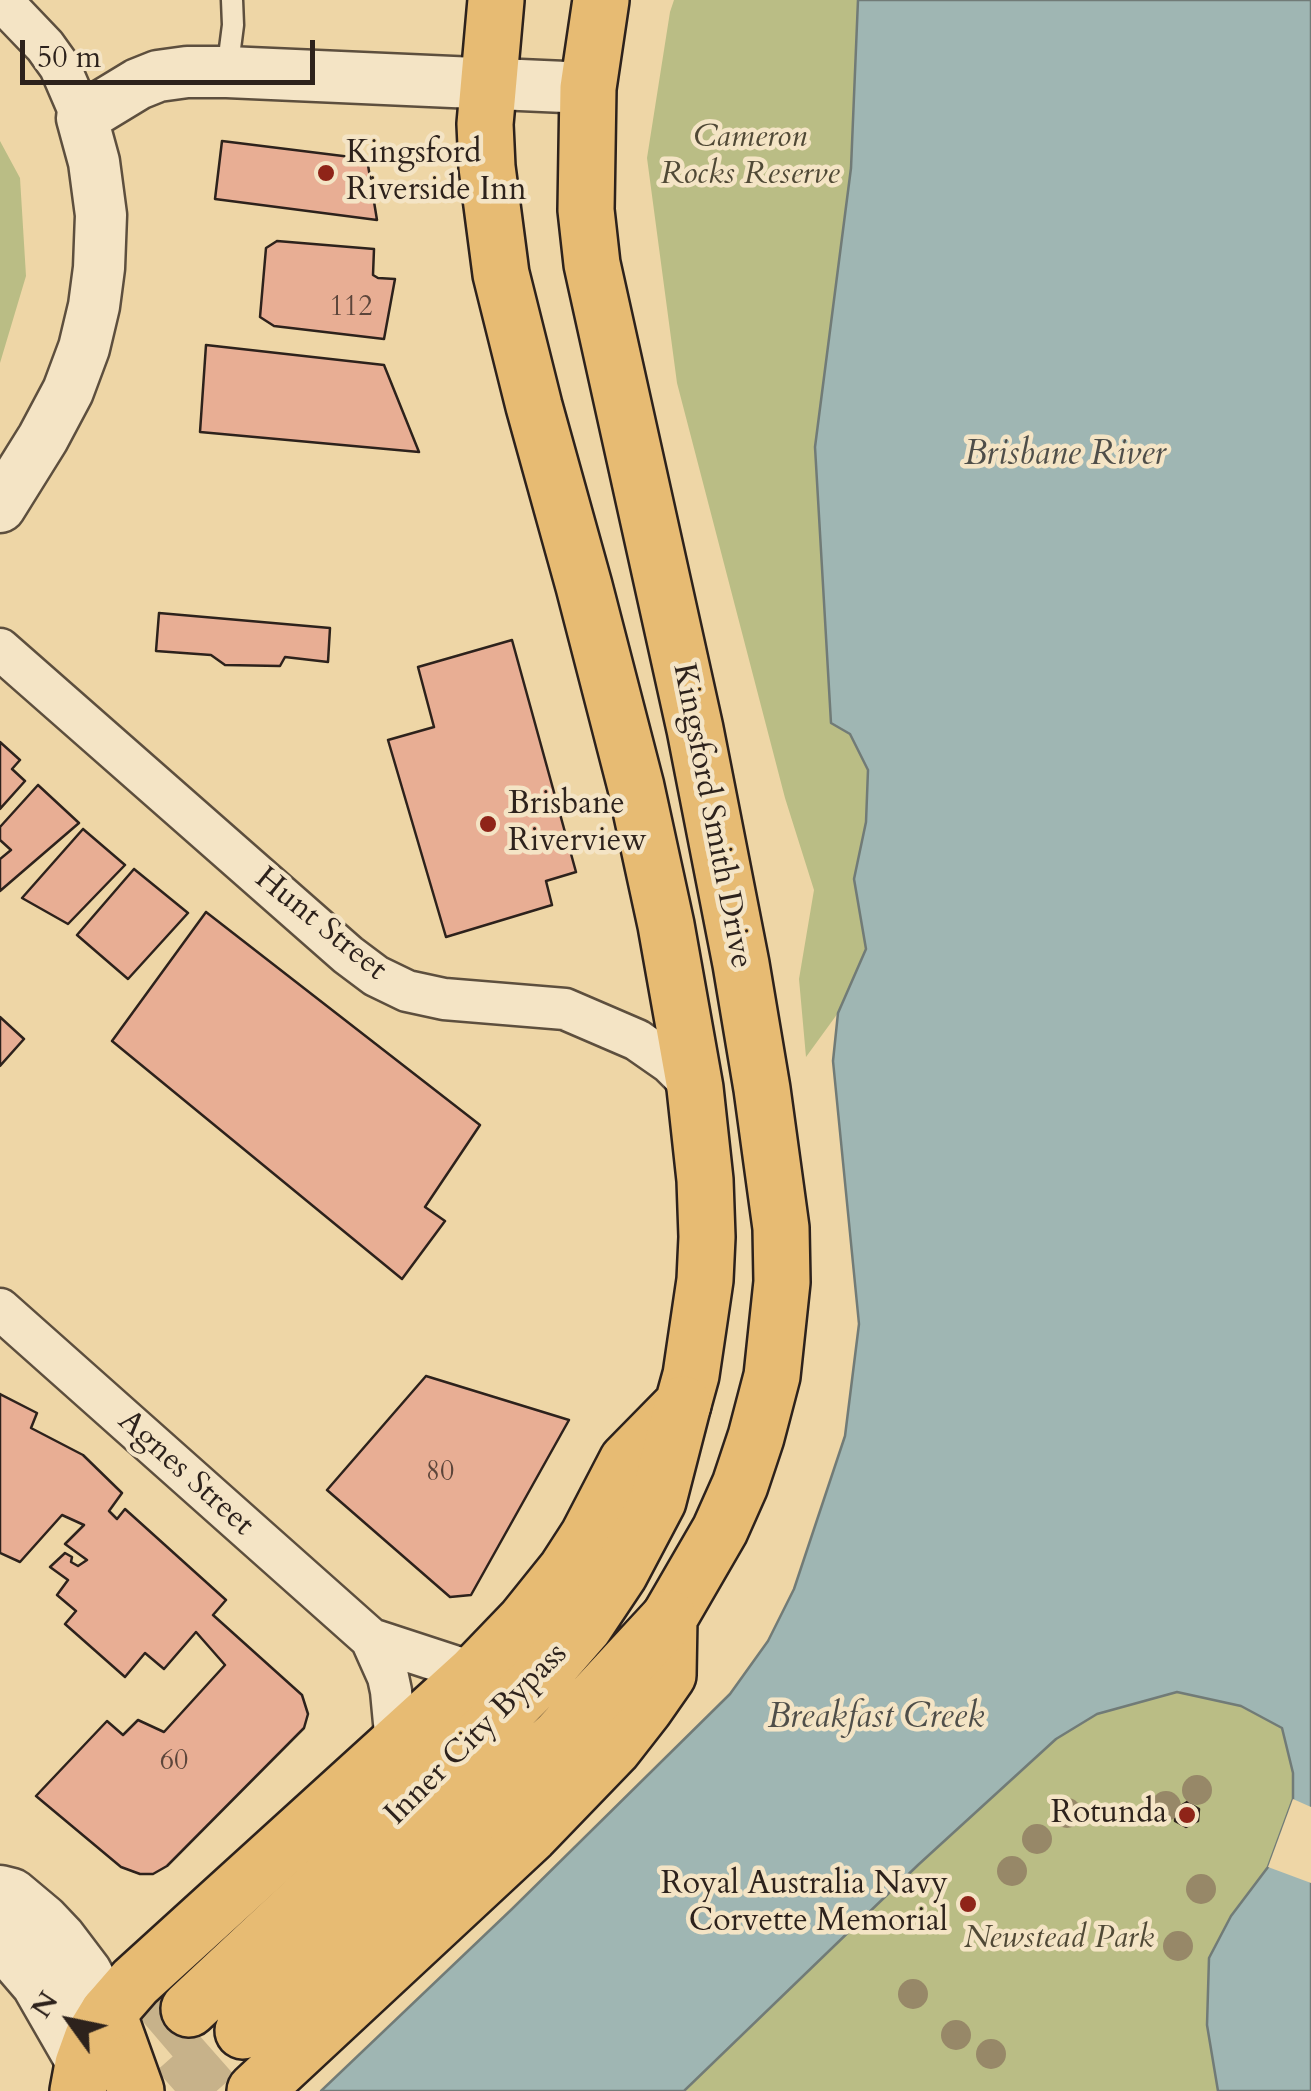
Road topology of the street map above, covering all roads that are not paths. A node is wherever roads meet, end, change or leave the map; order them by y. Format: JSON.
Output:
{"nodes":[{"id":1,"x":1,"y":0,"type":"edge"},
{"id":2,"x":232,"y":0,"type":"edge"},
{"id":3,"x":496,"y":0,"type":"edge"},
{"id":4,"x":600,"y":0,"type":"edge"},
{"id":5,"x":227,"y":72,"type":"junction"},
{"id":6,"x":487,"y":85,"type":"junction"},
{"id":7,"x":588,"y":88,"type":"junction"},
{"id":8,"x":82,"y":118,"type":"junction"},
{"id":9,"x":0,"y":507,"type":"edge"},
{"id":10,"x":0,"y":649,"type":"edge"},
{"id":11,"x":696,"y":1088,"type":"junction"},
{"id":12,"x":0,"y":1309,"type":"edge"},
{"id":13,"x":683,"y":1404,"type":"junction"},
{"id":14,"x":669,"y":1618,"type":"junction"},
{"id":15,"x":371,"y":1639,"type":"junction"},
{"id":16,"x":475,"y":1672,"type":"junction"},
{"id":17,"x":396,"y":1744,"type":"junction"},
{"id":18,"x":0,"y":1891,"type":"edge"},
{"id":19,"x":0,"y":1940,"type":"edge"},
{"id":20,"x":189,"y":2009,"type":"tunnel mouth"},
{"id":21,"x":108,"y":2013,"type":"junction"},
{"id":22,"x":243,"y":2031,"type":"tunnel mouth"},
{"id":23,"x":81,"y":2077,"type":"edge"},
{"id":24,"x":136,"y":2091,"type":"edge"},
{"id":25,"x":255,"y":2091,"type":"tunnel mouth"}],
"edges":[{"from":1,"to":8,"type":"street"},
{"from":2,"to":5,"type":"lane"},
{"from":3,"to":6,"type":"main road","name":"Kingsford Smith Drive"},
{"from":4,"to":7,"type":"main road","name":"Kingsford Smith Drive"},
{"from":5,"to":6,"type":"street"},
{"from":5,"to":8,"type":"street"},
{"from":6,"to":7,"type":"street"},
{"from":6,"to":11,"type":"main road","name":"Kingsford Smith Drive"},
{"from":7,"to":14,"type":"main road","name":"Kingsford Smith Drive"},
{"from":8,"to":9,"type":"street"},
{"from":10,"to":11,"type":"street","name":"Hunt Street"},
{"from":11,"to":13,"type":"main road","name":"Kingsford Smith Drive"},
{"from":12,"to":15,"type":"street","name":"Agnes Street"},
{"from":13,"to":16,"type":"main road"},
{"from":13,"to":20,"type":"main road","name":"Inner City Bypass"},
{"from":14,"to":22,"type":"main road","name":"Inner City Bypass"},
{"from":14,"to":25,"type":"main road"},
{"from":15,"to":16,"type":"street","name":"Agnes Street"},
{"from":15,"to":17,"type":"street","name":"Agnes Street"},
{"from":16,"to":17,"type":"main road"},
{"from":17,"to":21,"type":"main road"},
{"from":18,"to":21,"type":"street"},
{"from":19,"to":23,"type":"street"},
{"from":21,"to":23,"type":"main road"},
{"from":21,"to":24,"type":"main road"}]}
